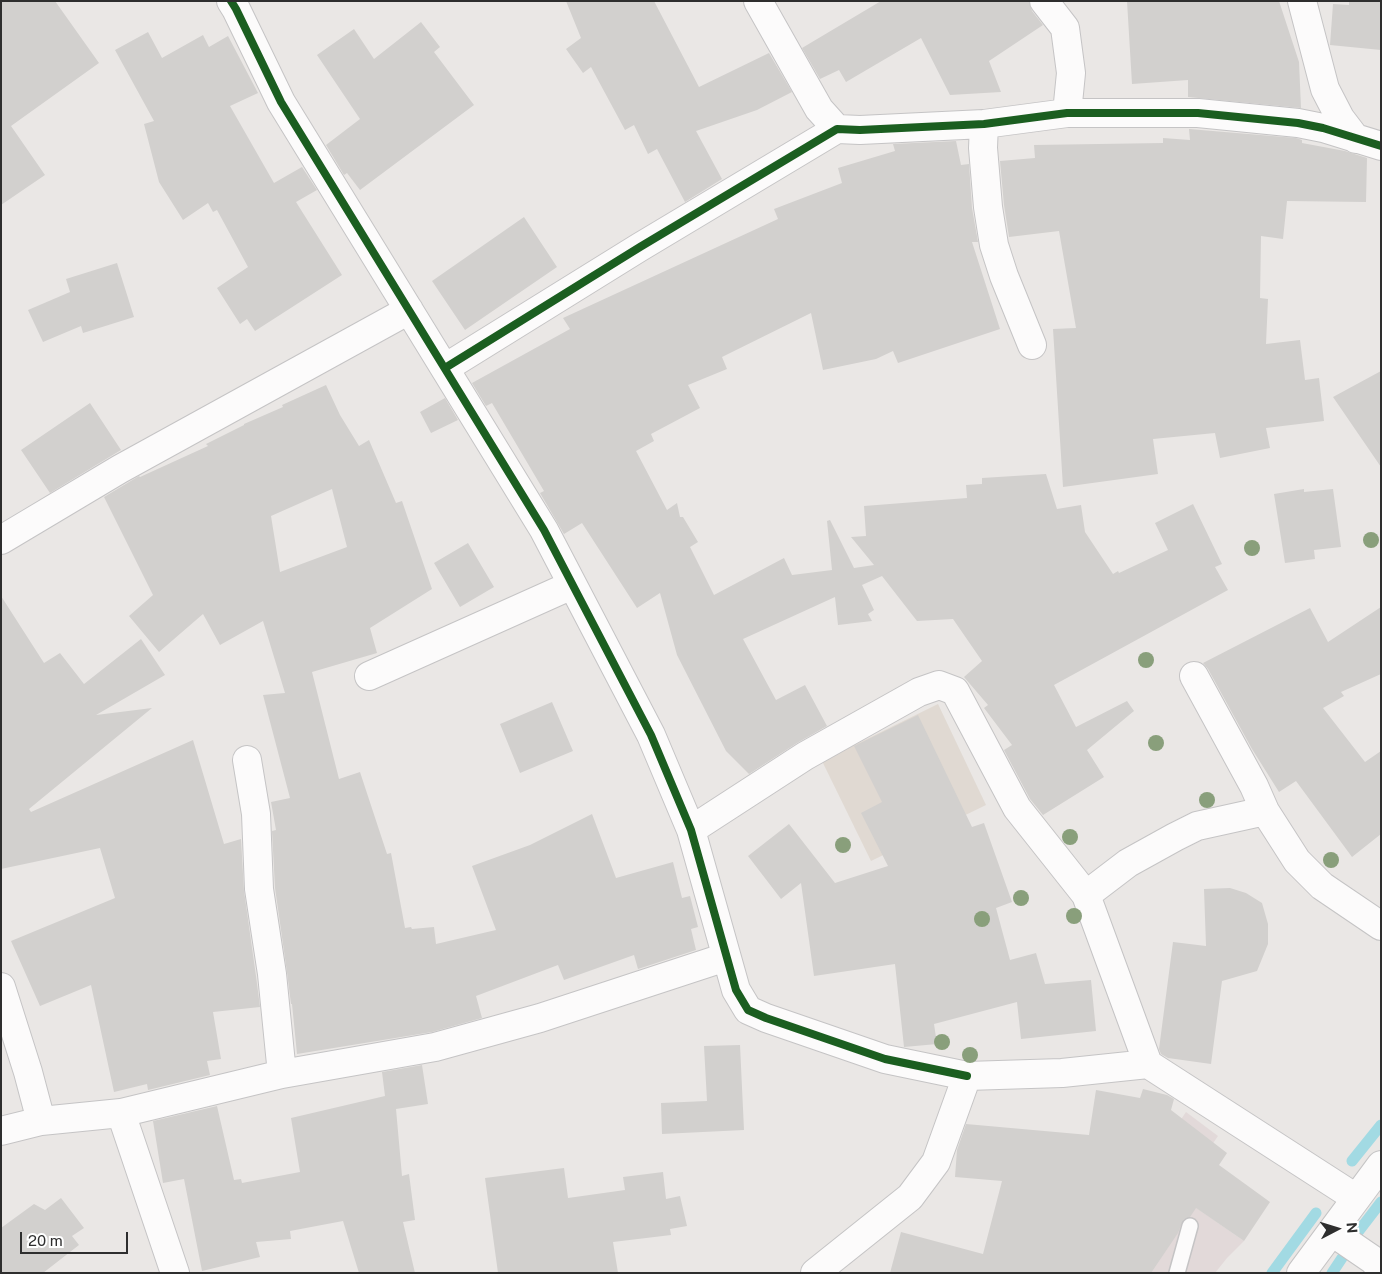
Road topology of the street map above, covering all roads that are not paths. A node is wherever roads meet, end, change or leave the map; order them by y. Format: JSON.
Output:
{"nodes":[{"id":1,"x":758,"y":1,"type":"edge"},
{"id":2,"x":1044,"y":1,"type":"edge"},
{"id":3,"x":1302,"y":1,"type":"edge"},
{"id":4,"x":237,"y":4,"type":"edge"},
{"id":5,"x":1067,"y":113,"type":"junction"},
{"id":6,"x":984,"y":124,"type":"junction"},
{"id":7,"x":837,"y":129,"type":"junction"},
{"id":8,"x":1368,"y":142,"type":"edge"},
{"id":9,"x":409,"y":310,"type":"junction"},
{"id":10,"x":1032,"y":345,"type":"dead end"},
{"id":11,"x":445,"y":368,"type":"junction"},
{"id":12,"x":1,"y":540,"type":"edge"},
{"id":13,"x":572,"y":585,"type":"junction"},
{"id":14,"x":369,"y":676,"type":"dead end"},
{"id":15,"x":1194,"y":676,"type":"dead end"},
{"id":16,"x":247,"y":760,"type":"dead end"},
{"id":17,"x":1265,"y":811,"type":"junction"},
{"id":18,"x":691,"y":830,"type":"junction"},
{"id":19,"x":1086,"y":895,"type":"junction"},
{"id":20,"x":1381,"y":926,"type":"edge"},
{"id":21,"x":726,"y":957,"type":"junction"},
{"id":22,"x":1,"y":987,"type":"edge"},
{"id":23,"x":1148,"y":1064,"type":"junction"},
{"id":24,"x":282,"y":1074,"type":"junction"},
{"id":25,"x":967,"y":1076,"type":"junction"},
{"id":26,"x":121,"y":1113,"type":"junction"},
{"id":27,"x":41,"y":1121,"type":"junction"},
{"id":28,"x":1,"y":1131,"type":"edge"},
{"id":29,"x":1378,"y":1173,"type":"edge"},
{"id":30,"x":1356,"y":1198,"type":"junction"},
{"id":31,"x":1190,"y":1226,"type":"dead end"},
{"id":32,"x":1332,"y":1232,"type":"junction"},
{"id":33,"x":1381,"y":1269,"type":"edge"},
{"id":34,"x":175,"y":1273,"type":"edge"},
{"id":35,"x":815,"y":1273,"type":"edge"},
{"id":36,"x":1176,"y":1273,"type":"edge"},
{"id":37,"x":1302,"y":1273,"type":"edge"}],
"edges":[{"from":1,"to":7,"type":"street"},
{"from":2,"to":5,"type":"street"},
{"from":3,"to":8,"type":"street"},
{"from":4,"to":9,"type":"street"},
{"from":5,"to":6,"type":"street"},
{"from":5,"to":8,"type":"street"},
{"from":6,"to":7,"type":"street"},
{"from":6,"to":10,"type":"street"},
{"from":7,"to":11,"type":"street"},
{"from":9,"to":11,"type":"street"},
{"from":9,"to":12,"type":"street"},
{"from":11,"to":13,"type":"street"},
{"from":13,"to":14,"type":"street"},
{"from":13,"to":18,"type":"street"},
{"from":15,"to":17,"type":"street"},
{"from":16,"to":24,"type":"street"},
{"from":17,"to":19,"type":"street"},
{"from":17,"to":20,"type":"street"},
{"from":18,"to":19,"type":"street"},
{"from":18,"to":21,"type":"street"},
{"from":19,"to":23,"type":"street"},
{"from":21,"to":24,"type":"street"},
{"from":21,"to":25,"type":"street"},
{"from":22,"to":27,"type":"street"},
{"from":23,"to":25,"type":"street"},
{"from":23,"to":30,"type":"street"},
{"from":24,"to":26,"type":"street"},
{"from":25,"to":35,"type":"street"},
{"from":26,"to":27,"type":"street"},
{"from":26,"to":34,"type":"street"},
{"from":27,"to":28,"type":"street"},
{"from":29,"to":30,"type":"street"},
{"from":30,"to":32,"type":"street"},
{"from":31,"to":36,"type":"lane"},
{"from":32,"to":33,"type":"street"},
{"from":32,"to":37,"type":"street"}]}
